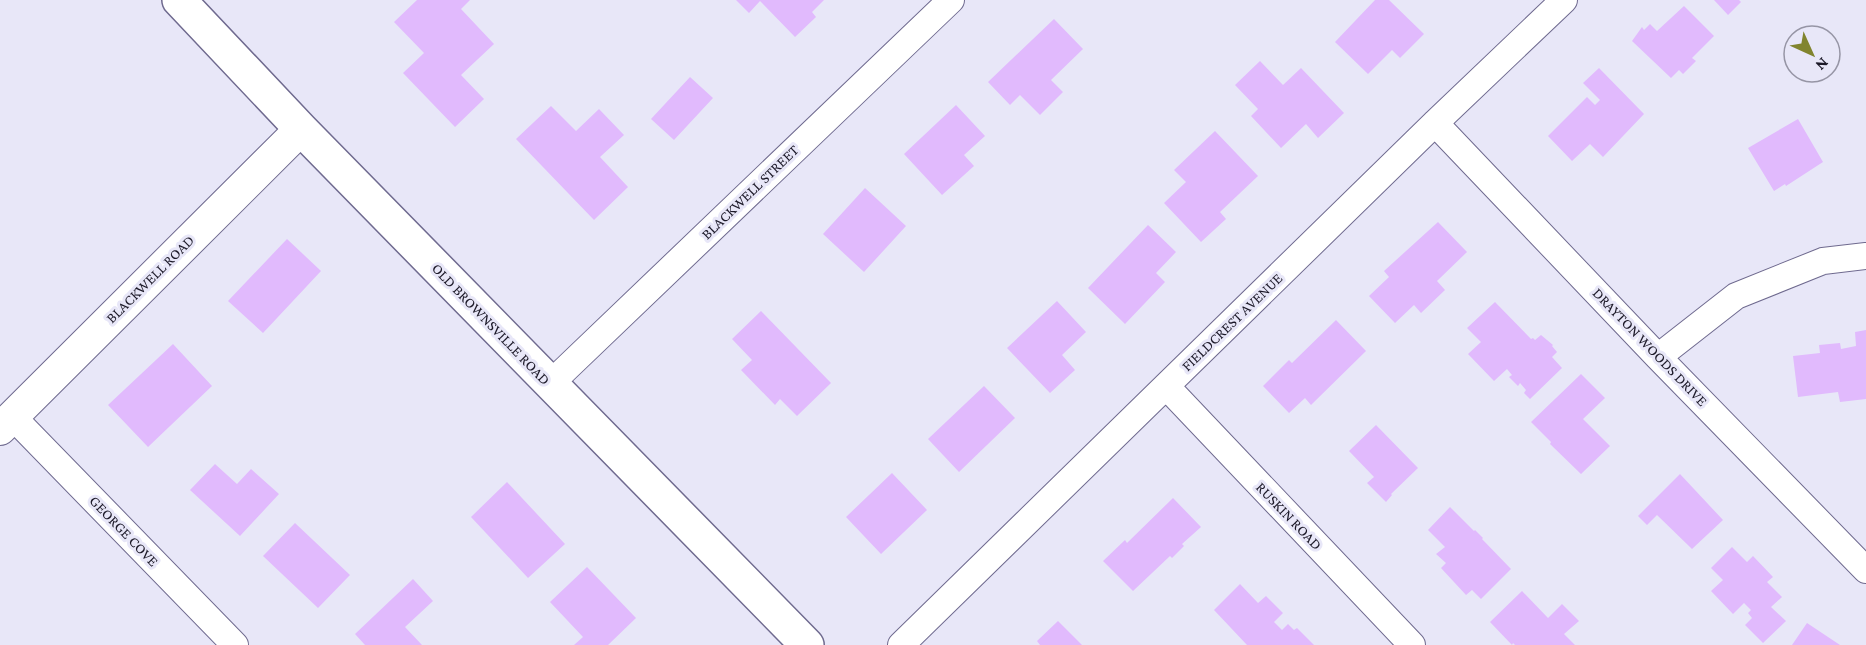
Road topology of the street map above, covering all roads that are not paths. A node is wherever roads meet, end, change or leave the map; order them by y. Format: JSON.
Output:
{"nodes":[{"id":1,"x":179,"y":0,"type":"edge"},
{"id":2,"x":951,"y":0,"type":"edge"},
{"id":3,"x":1564,"y":0,"type":"edge"},
{"id":4,"x":1436,"y":123,"type":"junction"},
{"id":5,"x":301,"y":129,"type":"junction"},
{"id":6,"x":1866,"y":256,"type":"edge"},
{"id":7,"x":1658,"y":357,"type":"junction"},
{"id":8,"x":550,"y":384,"type":"junction"},
{"id":9,"x":1166,"y":386,"type":"junction"},
{"id":10,"x":6,"y":423,"type":"edge"},
{"id":11,"x":1866,"y":570,"type":"edge"},
{"id":12,"x":235,"y":645,"type":"edge"},
{"id":13,"x":807,"y":645,"type":"edge"},
{"id":14,"x":901,"y":645,"type":"edge"},
{"id":15,"x":1412,"y":645,"type":"edge"}],
"edges":[{"from":1,"to":5,"type":"main road","name":"OLD BROWNSVILLE ROAD"},
{"from":2,"to":8,"type":"street","name":"BLACKWELL STREET"},
{"from":3,"to":4,"type":"street","name":"FIELDCREST AVENUE"},
{"from":4,"to":7,"type":"street","name":"DRAYTON WOODS DRIVE"},
{"from":4,"to":9,"type":"street","name":"FIELDCREST AVENUE"},
{"from":5,"to":8,"type":"main road","name":"OLD BROWNSVILLE ROAD"},
{"from":5,"to":10,"type":"street","name":"BLACKWELL ROAD"},
{"from":6,"to":7,"type":"street"},
{"from":7,"to":11,"type":"street","name":"DRAYTON WOODS DRIVE"},
{"from":8,"to":13,"type":"main road","name":"OLD BROWNSVILLE ROAD"},
{"from":9,"to":14,"type":"street","name":"FIELDCREST AVENUE"},
{"from":9,"to":15,"type":"street","name":"RUSKIN ROAD"},
{"from":10,"to":12,"type":"street","name":"GEORGE COVE"}]}
